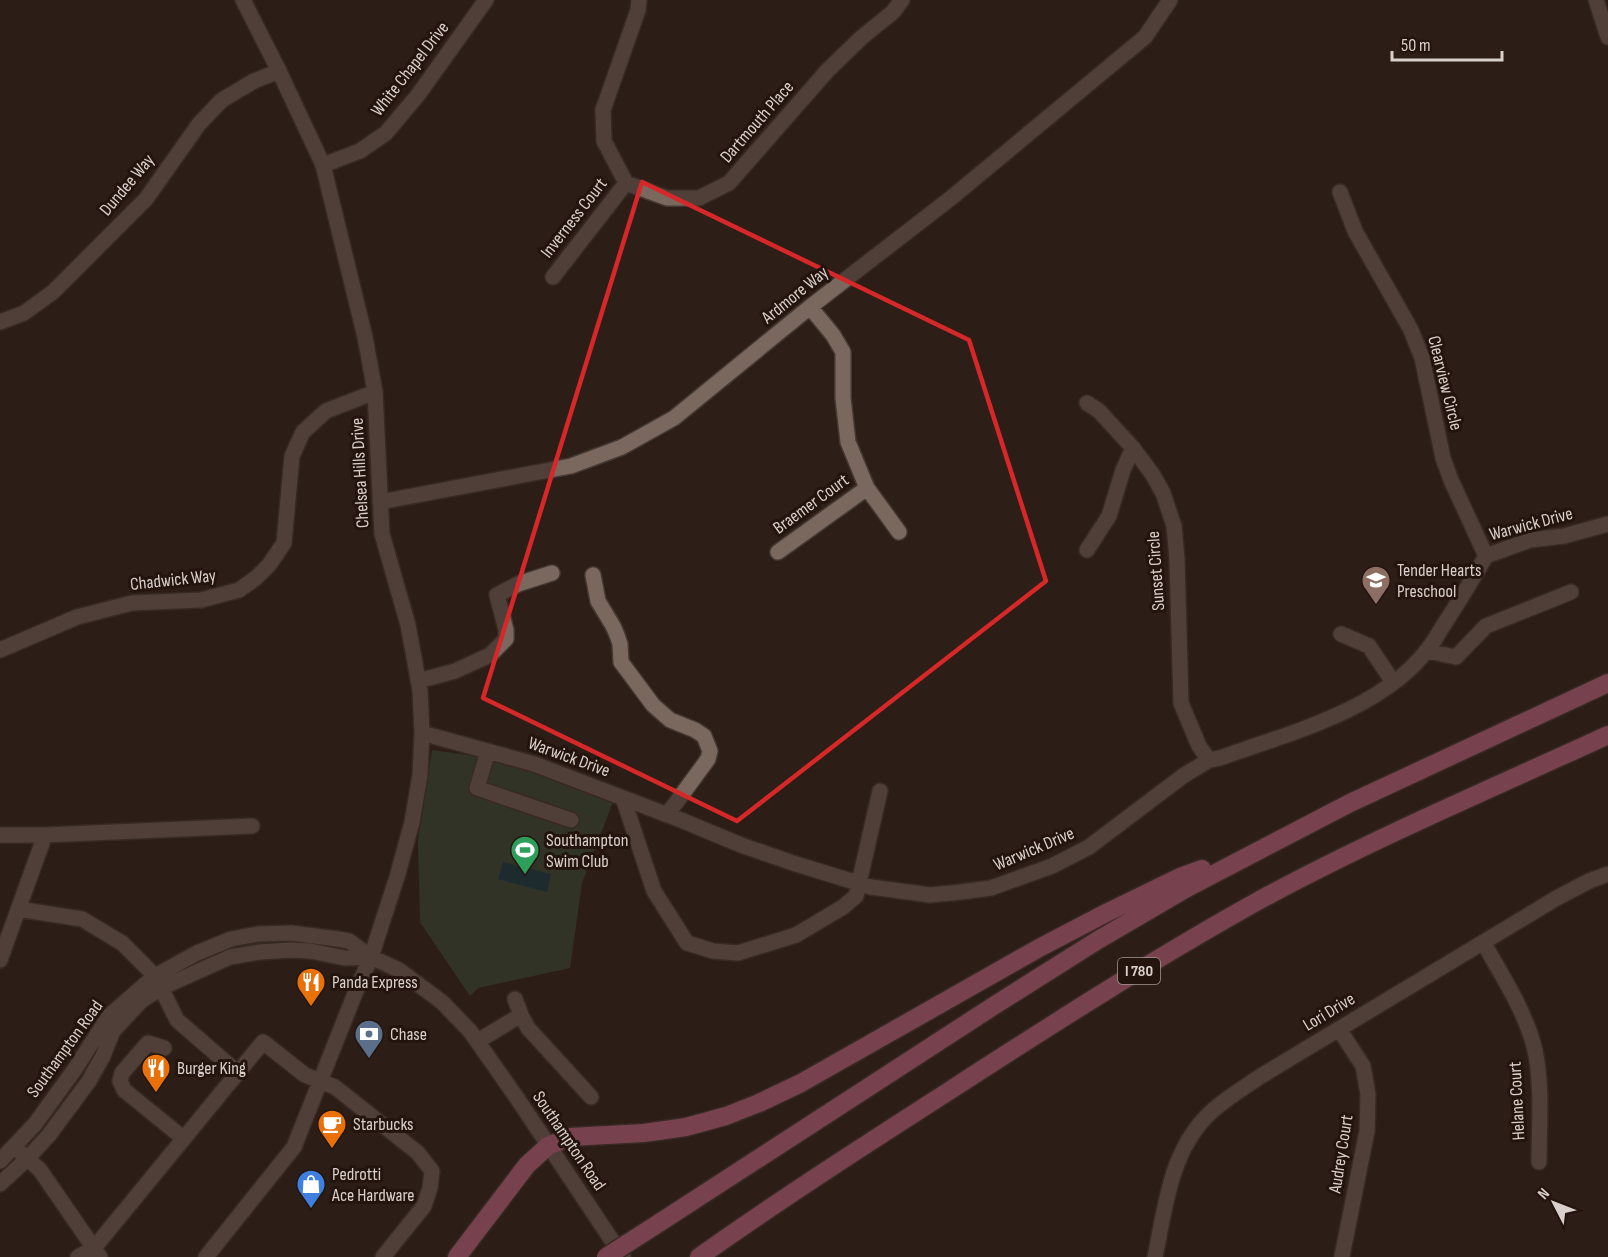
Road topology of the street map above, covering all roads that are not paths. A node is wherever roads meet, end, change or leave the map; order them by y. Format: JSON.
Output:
{"nodes":[{"id":1,"x":243,"y":0,"type":"edge"},
{"id":2,"x":486,"y":0,"type":"edge"},
{"id":3,"x":639,"y":0,"type":"edge"},
{"id":4,"x":902,"y":0,"type":"edge"},
{"id":5,"x":1170,"y":0,"type":"edge"},
{"id":6,"x":1600,"y":2,"type":"edge"},
{"id":7,"x":1608,"y":37,"type":"edge"},
{"id":8,"x":279,"y":71,"type":"junction"},
{"id":9,"x":323,"y":165,"type":"junction"},
{"id":10,"x":626,"y":183,"type":"junction"},
{"id":11,"x":1340,"y":192,"type":"dead end"},
{"id":12,"x":553,"y":278,"type":"dead end"},
{"id":13,"x":810,"y":307,"type":"junction"},
{"id":14,"x":0,"y":322,"type":"edge"},
{"id":15,"x":375,"y":392,"type":"junction"},
{"id":16,"x":1087,"y":403,"type":"dead end"},
{"id":17,"x":1134,"y":448,"type":"junction"},
{"id":18,"x":867,"y":488,"type":"junction"},
{"id":19,"x":380,"y":502,"type":"junction"},
{"id":20,"x":1608,"y":524,"type":"edge"},
{"id":21,"x":899,"y":531,"type":"dead end"},
{"id":22,"x":1087,"y":550,"type":"dead end"},
{"id":23,"x":778,"y":552,"type":"dead end"},
{"id":24,"x":1486,"y":556,"type":"junction"},
{"id":25,"x":552,"y":573,"type":"dead end"},
{"id":26,"x":593,"y":574,"type":"dead end"},
{"id":27,"x":1571,"y":592,"type":"dead end"},
{"id":28,"x":1341,"y":634,"type":"dead end"},
{"id":29,"x":0,"y":650,"type":"edge"},
{"id":30,"x":1427,"y":651,"type":"junction"},
{"id":31,"x":418,"y":681,"type":"junction"},
{"id":32,"x":1393,"y":682,"type":"junction"},
{"id":33,"x":1608,"y":683,"type":"edge"},
{"id":34,"x":422,"y":733,"type":"junction"},
{"id":35,"x":1608,"y":735,"type":"edge"},
{"id":36,"x":488,"y":751,"type":"junction"},
{"id":37,"x":1209,"y":760,"type":"junction"},
{"id":38,"x":880,"y":791,"type":"dead end"},
{"id":39,"x":623,"y":798,"type":"junction"},
{"id":40,"x":667,"y":815,"type":"junction"},
{"id":41,"x":571,"y":820,"type":"dead end"},
{"id":42,"x":252,"y":826,"type":"dead end"},
{"id":43,"x":0,"y":835,"type":"edge"},
{"id":44,"x":45,"y":835,"type":"junction"},
{"id":45,"x":1273,"y":842,"type":"junction"},
{"id":46,"x":1608,"y":874,"type":"edge"},
{"id":47,"x":859,"y":883,"type":"junction"},
{"id":48,"x":18,"y":909,"type":"junction"},
{"id":49,"x":1483,"y":942,"type":"junction"},
{"id":50,"x":371,"y":957,"type":"junction"},
{"id":51,"x":0,"y":960,"type":"edge"},
{"id":52,"x":158,"y":982,"type":"junction"},
{"id":53,"x":515,"y":999,"type":"dead end"},
{"id":54,"x":521,"y":1015,"type":"junction"},
{"id":55,"x":1339,"y":1029,"type":"junction"},
{"id":56,"x":478,"y":1041,"type":"junction"},
{"id":57,"x":164,"y":1048,"type":"dead end"},
{"id":58,"x":237,"y":1072,"type":"junction"},
{"id":59,"x":320,"y":1082,"type":"junction"},
{"id":60,"x":591,"y":1097,"type":"dead end"},
{"id":61,"x":183,"y":1138,"type":"junction"},
{"id":62,"x":548,"y":1146,"type":"junction"},
{"id":63,"x":15,"y":1147,"type":"junction"},
{"id":64,"x":27,"y":1158,"type":"junction"},
{"id":65,"x":0,"y":1161,"type":"edge"},
{"id":66,"x":1539,"y":1162,"type":"dead end"},
{"id":67,"x":0,"y":1184,"type":"edge"},
{"id":68,"x":97,"y":1252,"type":"edge"},
{"id":69,"x":1342,"y":1256,"type":"edge"},
{"id":70,"x":78,"y":1257,"type":"edge"},
{"id":71,"x":206,"y":1257,"type":"edge"},
{"id":72,"x":383,"y":1257,"type":"edge"},
{"id":73,"x":458,"y":1257,"type":"edge"},
{"id":74,"x":606,"y":1257,"type":"edge"},
{"id":75,"x":623,"y":1257,"type":"edge"},
{"id":76,"x":699,"y":1257,"type":"edge"},
{"id":77,"x":1155,"y":1257,"type":"edge"}],
"edges":[{"from":1,"to":8,"type":"street","name":"Chelsea Hills Drive"},
{"from":2,"to":9,"type":"street","name":"White Chapel Drive"},
{"from":3,"to":10,"type":"street"},
{"from":4,"to":10,"type":"street","name":"Dartmouth Place"},
{"from":5,"to":13,"type":"street","name":"Ardmore Way"},
{"from":6,"to":7,"type":"street"},
{"from":8,"to":9,"type":"street","name":"Chelsea Hills Drive"},
{"from":8,"to":14,"type":"street","name":"Dundee Way"},
{"from":9,"to":15,"type":"street","name":"Chelsea Hills Drive"},
{"from":10,"to":12,"type":"street","name":"Inverness Court"},
{"from":11,"to":24,"type":"street","name":"Clearview Circle"},
{"from":13,"to":18,"type":"street"},
{"from":13,"to":19,"type":"street","name":"Ardmore Way"},
{"from":15,"to":19,"type":"street","name":"Chelsea Hills Drive"},
{"from":15,"to":29,"type":"street","name":"Chadwick Way"},
{"from":16,"to":17,"type":"street","name":"Sunset Circle"},
{"from":17,"to":22,"type":"street"},
{"from":17,"to":37,"type":"street","name":"Sunset Circle"},
{"from":18,"to":21,"type":"street"},
{"from":18,"to":23,"type":"street","name":"Braemer Court"},
{"from":19,"to":31,"type":"street","name":"Chelsea Hills Drive"},
{"from":20,"to":24,"type":"street","name":"Warwick Drive"},
{"from":24,"to":30,"type":"street","name":"Warwick Drive"},
{"from":25,"to":31,"type":"street"},
{"from":26,"to":40,"type":"street"},
{"from":27,"to":30,"type":"street"},
{"from":28,"to":32,"type":"street"},
{"from":30,"to":32,"type":"street","name":"Warwick Drive"},
{"from":31,"to":34,"type":"street","name":"Chelsea Hills Drive"},
{"from":32,"to":37,"type":"street","name":"Warwick Drive"},
{"from":33,"to":45,"type":"highway","number":"I 780"},
{"from":34,"to":36,"type":"street","name":"Warwick Drive"},
{"from":34,"to":50,"type":"street","name":"Chelsea Hills Drive"},
{"from":35,"to":76,"type":"highway","number":"I 780"},
{"from":36,"to":39,"type":"street","name":"Warwick Drive"},
{"from":36,"to":41,"type":"street"},
{"from":37,"to":47,"type":"street","name":"Warwick Drive"},
{"from":38,"to":47,"type":"street"},
{"from":39,"to":40,"type":"street","name":"Warwick Drive"},
{"from":39,"to":47,"type":"street"},
{"from":40,"to":47,"type":"street","name":"Warwick Drive"},
{"from":42,"to":44,"type":"street"},
{"from":43,"to":44,"type":"street"},
{"from":44,"to":48,"type":"street"},
{"from":45,"to":62,"type":"highway"},
{"from":45,"to":74,"type":"highway","number":"I 780","bridge":true},
{"from":46,"to":49,"type":"street","name":"Lori Drive"},
{"from":48,"to":51,"type":"street"},
{"from":48,"to":52,"type":"street"},
{"from":49,"to":55,"type":"street","name":"Lori Drive"},
{"from":49,"to":66,"type":"street","name":"Helane Court"},
{"from":50,"to":52,"type":"street","name":"Southampton Road"},
{"from":50,"to":56,"type":"street","name":"Southampton Road"},
{"from":50,"to":59,"type":"street","name":"Chelsea Hills Drive"},
{"from":52,"to":58,"type":"street"},
{"from":52,"to":63,"type":"street","name":"Southampton Road"},
{"from":52,"to":64,"type":"street","name":"Southampton Road"},
{"from":53,"to":54,"type":"street"},
{"from":54,"to":56,"type":"street"},
{"from":54,"to":60,"type":"street"},
{"from":55,"to":69,"type":"street","name":"Audrey Court"},
{"from":55,"to":77,"type":"street","name":"Lori Drive"},
{"from":56,"to":62,"type":"street","name":"Southampton Road"},
{"from":57,"to":61,"type":"street"},
{"from":58,"to":59,"type":"street"},
{"from":58,"to":61,"type":"street"},
{"from":59,"to":71,"type":"street","name":"Chelsea Hills Drive"},
{"from":59,"to":72,"type":"street"},
{"from":61,"to":68,"type":"street"},
{"from":62,"to":73,"type":"highway"},
{"from":62,"to":75,"type":"street","name":"Southampton Road"},
{"from":63,"to":64,"type":"street"},
{"from":63,"to":65,"type":"street","name":"Southampton Road"},
{"from":64,"to":67,"type":"street","name":"Southampton Road"},
{"from":64,"to":68,"type":"street"},
{"from":68,"to":70,"type":"street"}]}
